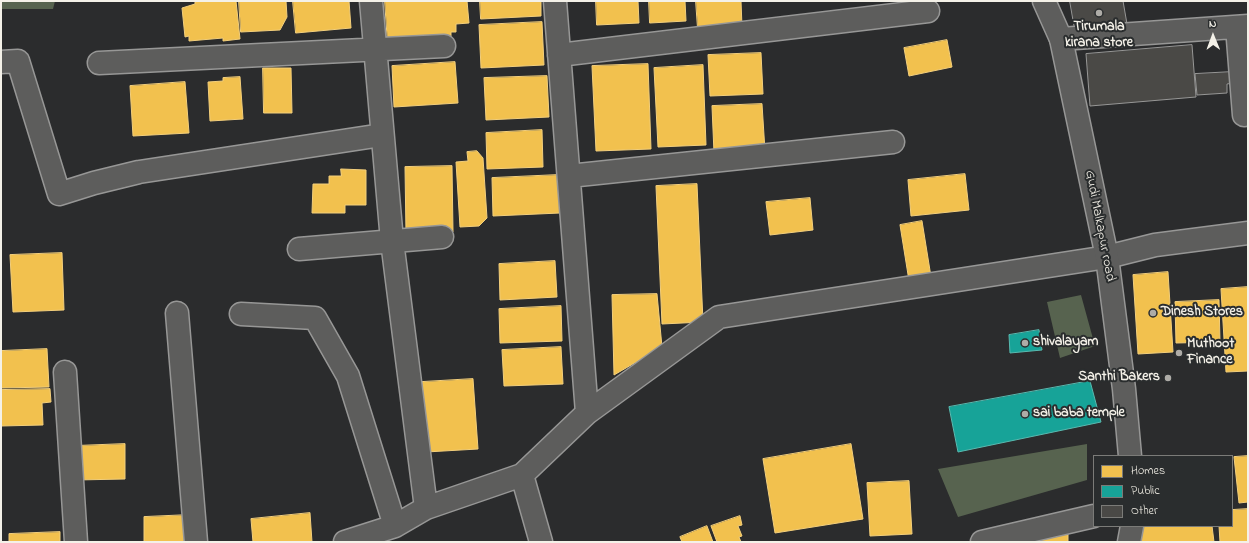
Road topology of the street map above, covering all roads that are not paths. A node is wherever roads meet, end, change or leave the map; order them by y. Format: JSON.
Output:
{"nodes":[{"id":1,"x":371,"y":1,"type":"edge"},
{"id":2,"x":555,"y":1,"type":"edge"},
{"id":3,"x":1044,"y":1,"type":"edge"},
{"id":4,"x":928,"y":11,"type":"dead end"},
{"id":5,"x":1242,"y":27,"type":"edge"},
{"id":6,"x":1061,"y":39,"type":"junction"},
{"id":7,"x":444,"y":46,"type":"dead end"},
{"id":8,"x":376,"y":50,"type":"junction"},
{"id":9,"x":559,"y":56,"type":"junction"},
{"id":10,"x":1,"y":62,"type":"edge"},
{"id":11,"x":99,"y":63,"type":"dead end"},
{"id":12,"x":1244,"y":115,"type":"dead end"},
{"id":13,"x":382,"y":135,"type":"junction"},
{"id":14,"x":893,"y":142,"type":"dead end"},
{"id":15,"x":568,"y":176,"type":"junction"},
{"id":16,"x":1248,"y":233,"type":"edge"},
{"id":17,"x":442,"y":237,"type":"dead end"},
{"id":18,"x":392,"y":241,"type":"junction"},
{"id":19,"x":299,"y":249,"type":"dead end"},
{"id":20,"x":1108,"y":257,"type":"junction"},
{"id":21,"x":177,"y":313,"type":"dead end"},
{"id":22,"x":241,"y":314,"type":"dead end"},
{"id":23,"x":65,"y":372,"type":"dead end"},
{"id":24,"x":587,"y":413,"type":"junction"},
{"id":25,"x":1130,"y":455,"type":"edge"},
{"id":26,"x":522,"y":475,"type":"junction"},
{"id":27,"x":426,"y":508,"type":"junction"},
{"id":28,"x":1093,"y":516,"type":"edge"},
{"id":29,"x":396,"y":526,"type":"junction"},
{"id":30,"x":1132,"y":527,"type":"edge"},
{"id":31,"x":76,"y":542,"type":"edge"},
{"id":32,"x":196,"y":542,"type":"edge"},
{"id":33,"x":345,"y":542,"type":"edge"},
{"id":34,"x":541,"y":542,"type":"edge"},
{"id":35,"x":982,"y":542,"type":"edge"},
{"id":36,"x":1130,"y":542,"type":"edge"}],
"edges":[{"from":1,"to":8,"type":"street"},
{"from":2,"to":9,"type":"street"},
{"from":3,"to":6,"type":"street","name":"Gudi Malkapur road"},
{"from":4,"to":9,"type":"street"},
{"from":5,"to":6,"type":"street"},
{"from":5,"to":12,"type":"street"},
{"from":6,"to":20,"type":"street","name":"Gudi Malkapur road"},
{"from":7,"to":8,"type":"street"},
{"from":8,"to":11,"type":"street"},
{"from":8,"to":13,"type":"street"},
{"from":9,"to":15,"type":"street"},
{"from":10,"to":13,"type":"street"},
{"from":13,"to":18,"type":"street"},
{"from":14,"to":15,"type":"street"},
{"from":15,"to":24,"type":"street"},
{"from":16,"to":20,"type":"street"},
{"from":17,"to":18,"type":"street"},
{"from":18,"to":19,"type":"street"},
{"from":18,"to":27,"type":"street"},
{"from":20,"to":24,"type":"street"},
{"from":20,"to":25,"type":"street","name":"Gudi Malkapur road"},
{"from":21,"to":32,"type":"street"},
{"from":22,"to":29,"type":"street"},
{"from":23,"to":31,"type":"street"},
{"from":24,"to":26,"type":"street"},
{"from":26,"to":27,"type":"street"},
{"from":26,"to":34,"type":"street"},
{"from":27,"to":29,"type":"street"},
{"from":28,"to":35,"type":"street"},
{"from":29,"to":33,"type":"street"},
{"from":30,"to":36,"type":"street"}]}
